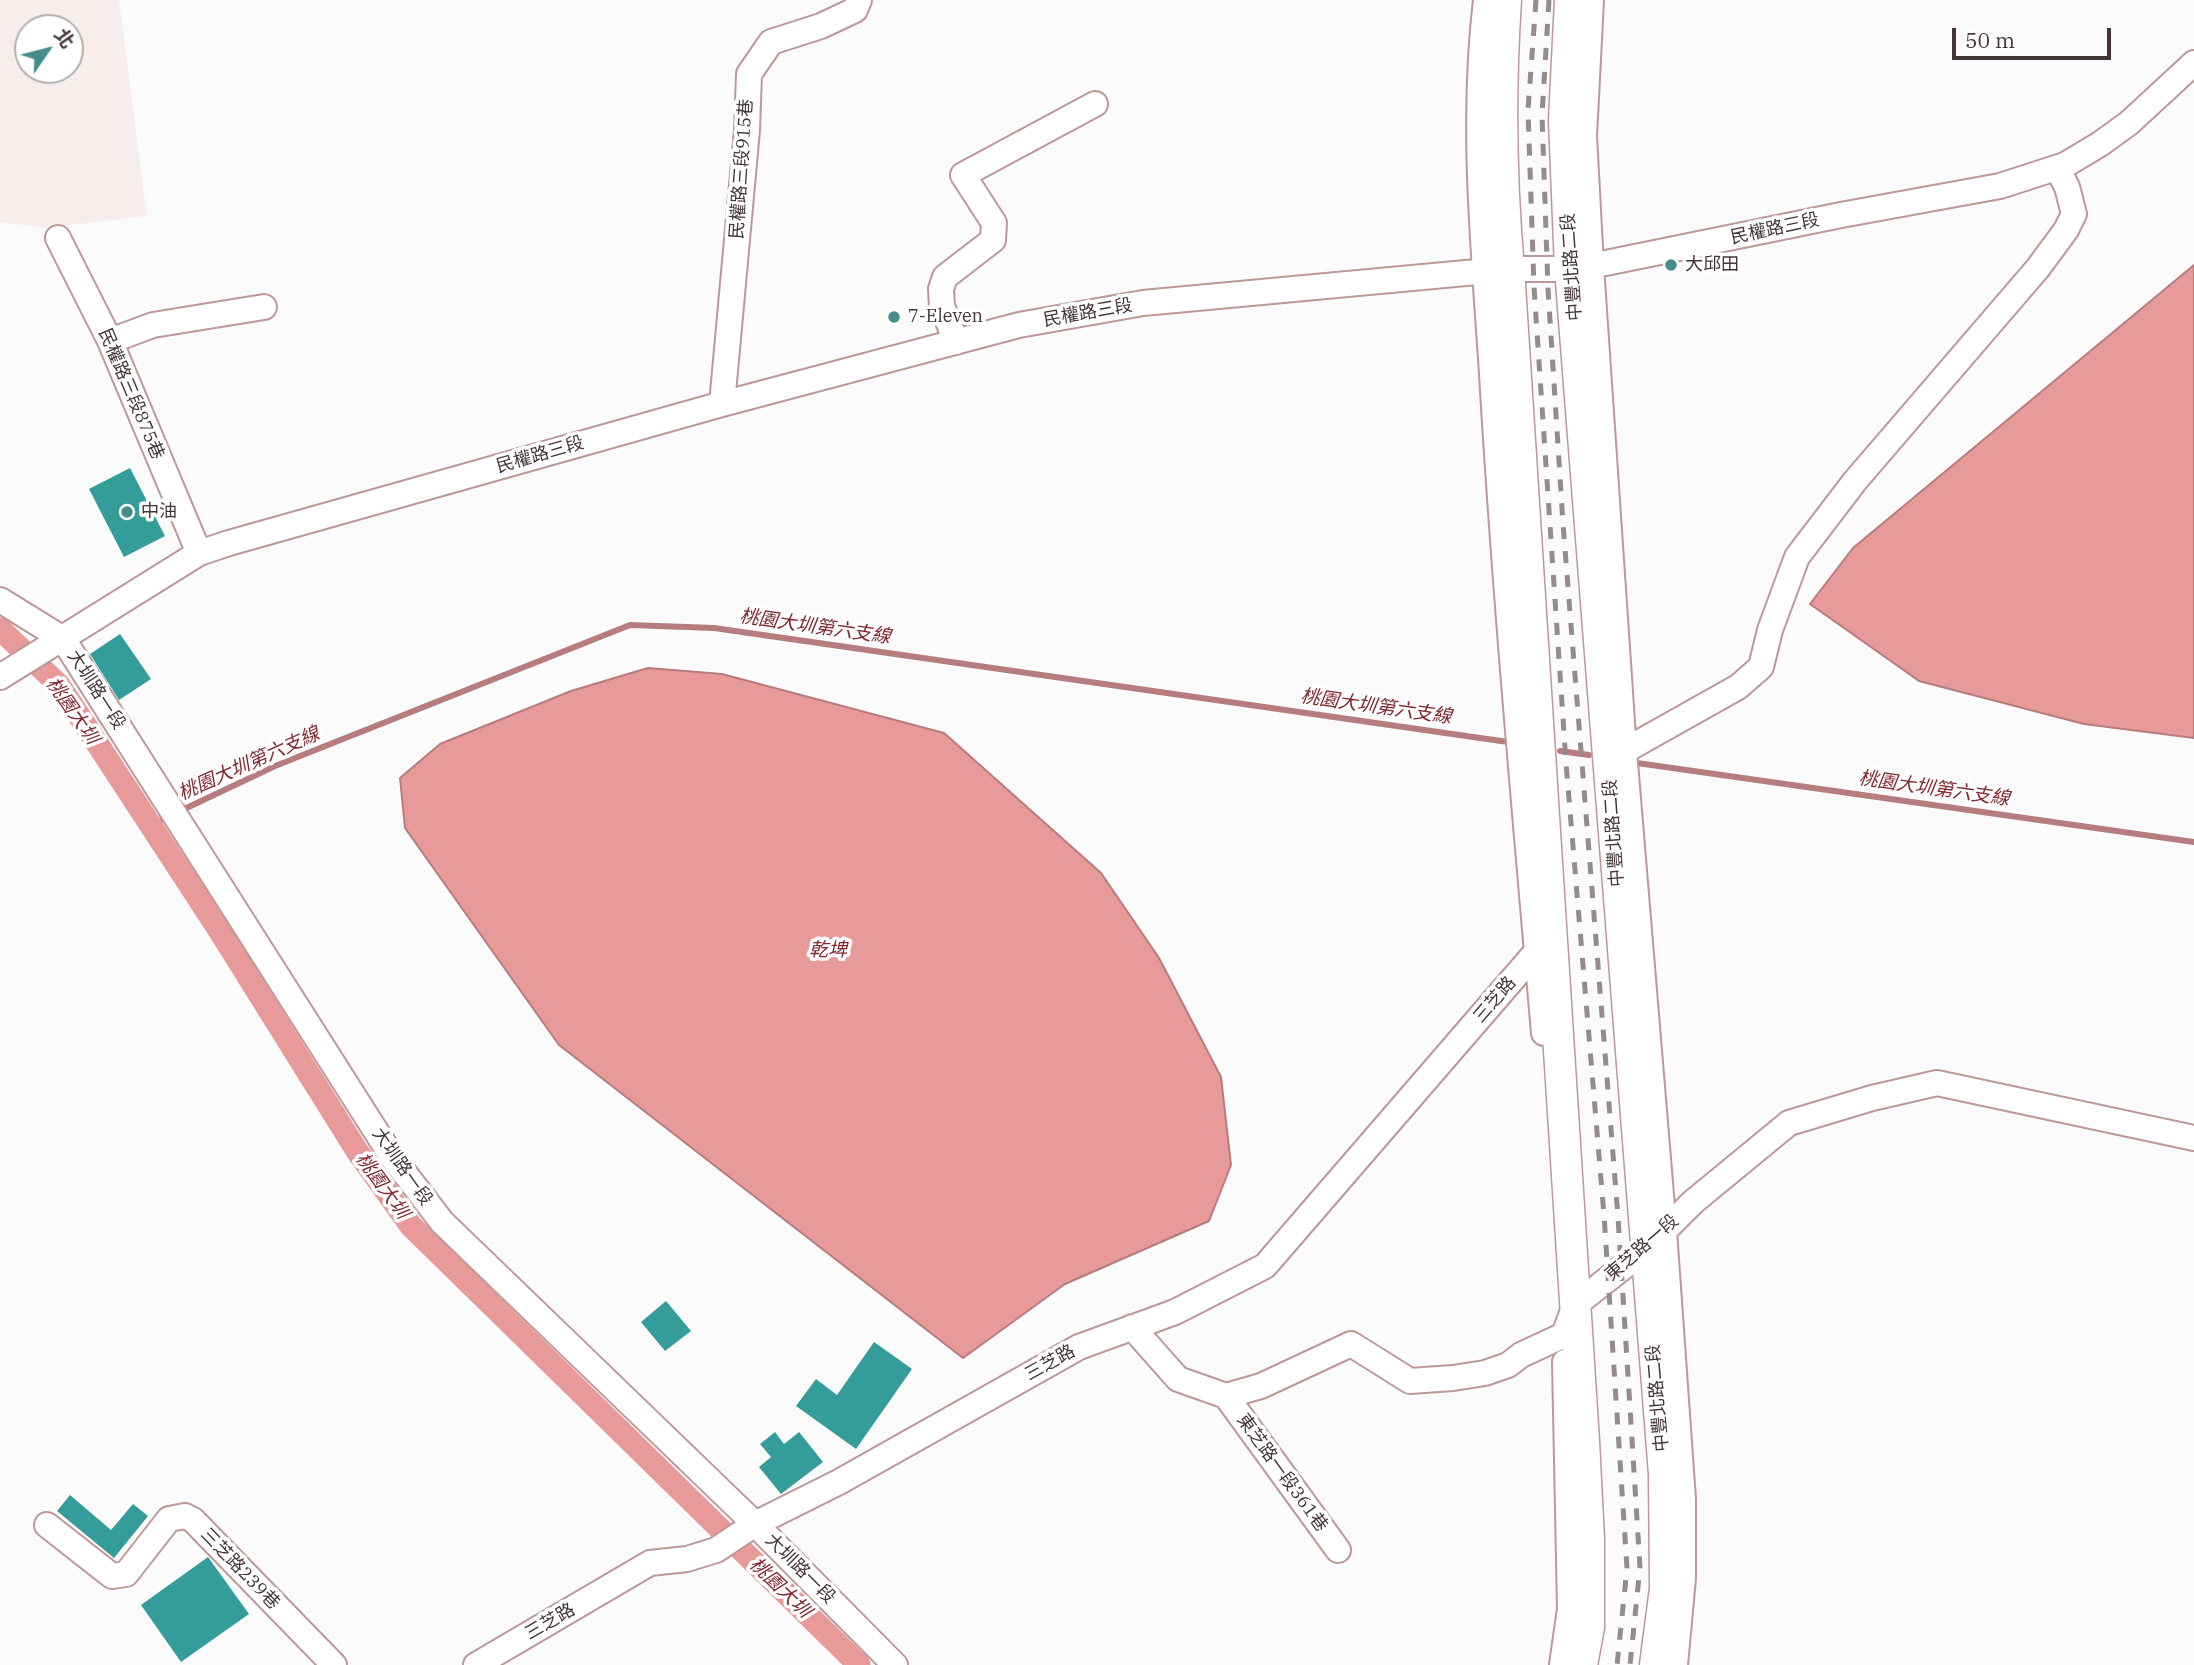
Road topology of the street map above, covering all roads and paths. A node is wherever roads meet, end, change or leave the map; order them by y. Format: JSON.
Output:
{"nodes":[{"id":1,"x":859,"y":0,"type":"edge"},
{"id":2,"x":1486,"y":0,"type":"edge"},
{"id":3,"x":1506,"y":0,"type":"edge"},
{"id":4,"x":1570,"y":0,"type":"edge"},
{"id":5,"x":1591,"y":0,"type":"edge"},
{"id":6,"x":2194,"y":63,"type":"edge"},
{"id":7,"x":1095,"y":104,"type":"dead end"},
{"id":8,"x":2057,"y":168,"type":"junction"},
{"id":9,"x":58,"y":238,"type":"dead end"},
{"id":10,"x":1581,"y":268,"type":"junction"},
{"id":11,"x":1497,"y":271,"type":"junction"},
{"id":12,"x":264,"y":307,"type":"dead end"},
{"id":13,"x":110,"y":341,"type":"junction"},
{"id":14,"x":956,"y":342,"type":"junction"},
{"id":15,"x":722,"y":404,"type":"junction"},
{"id":16,"x":199,"y":553,"type":"junction"},
{"id":17,"x":0,"y":600,"type":"edge"},
{"id":18,"x":62,"y":639,"type":"junction"},
{"id":19,"x":0,"y":677,"type":"edge"},
{"id":20,"x":1624,"y":751,"type":"junction"},
{"id":21,"x":1537,"y":951,"type":"junction"},
{"id":22,"x":2194,"y":1138,"type":"edge"},
{"id":23,"x":1655,"y":1240,"type":"junction"},
{"id":24,"x":1575,"y":1305,"type":"junction"},
{"id":25,"x":1132,"y":1327,"type":"junction"},
{"id":26,"x":1564,"y":1335,"type":"junction"},
{"id":27,"x":1226,"y":1395,"type":"junction"},
{"id":28,"x":47,"y":1525,"type":"dead end"},
{"id":29,"x":749,"y":1528,"type":"junction"},
{"id":30,"x":1338,"y":1550,"type":"dead end"},
{"id":31,"x":334,"y":1665,"type":"edge"},
{"id":32,"x":476,"y":1665,"type":"edge"},
{"id":33,"x":895,"y":1665,"type":"edge"},
{"id":34,"x":1562,"y":1665,"type":"edge"},
{"id":35,"x":1582,"y":1665,"type":"edge"},
{"id":36,"x":1655,"y":1665,"type":"edge"},
{"id":37,"x":1675,"y":1665,"type":"edge"}],
"edges":[{"from":1,"to":15,"type":"street","name":"民權路三段915巷"},
{"from":2,"to":11,"type":"street"},
{"from":3,"to":11,"type":"main road"},
{"from":4,"to":10,"type":"main road","name":"中豐北路二段"},
{"from":5,"to":10,"type":"street","name":"中豐北路二段"},
{"from":6,"to":8,"type":"street","name":"民權路三段"},
{"from":7,"to":14,"type":"street"},
{"from":8,"to":10,"type":"street","name":"民權路三段"},
{"from":8,"to":20,"type":"street"},
{"from":9,"to":13,"type":"street","name":"民權路三段875巷"},
{"from":10,"to":11,"type":"street","name":"民權路三段"},
{"from":10,"to":20,"type":"street","name":"中豐北路二段"},
{"from":10,"to":23,"type":"main road","name":"中豐北路二段"},
{"from":11,"to":14,"type":"street","name":"民權路三段"},
{"from":11,"to":21,"type":"street"},
{"from":11,"to":24,"type":"main road"},
{"from":12,"to":13,"type":"street"},
{"from":13,"to":16,"type":"street","name":"民權路三段875巷"},
{"from":14,"to":15,"type":"street","name":"民權路三段"},
{"from":15,"to":16,"type":"street","name":"民權路三段"},
{"from":16,"to":18,"type":"street","name":"民權路三段"},
{"from":17,"to":18,"type":"street","name":"大圳路一段"},
{"from":18,"to":19,"type":"street","name":"民權路三段"},
{"from":18,"to":29,"type":"street","name":"大圳路一段"},
{"from":20,"to":23,"type":"street","name":"中豐北路二段"},
{"from":21,"to":25,"type":"street","name":"三芝路"},
{"from":21,"to":26,"type":"street"},
{"from":22,"to":23,"type":"street","name":"東芝路一段"},
{"from":23,"to":24,"type":"street","name":"東芝路一段"},
{"from":23,"to":36,"type":"main road","name":"中豐北路二段"},
{"from":23,"to":37,"type":"street","name":"中豐北路二段"},
{"from":24,"to":26,"type":"street"},
{"from":24,"to":35,"type":"main road"},
{"from":25,"to":27,"type":"street"},
{"from":25,"to":29,"type":"street","name":"三芝路"},
{"from":26,"to":27,"type":"street"},
{"from":26,"to":34,"type":"street"},
{"from":27,"to":30,"type":"street","name":"東芝路一段361巷"},
{"from":28,"to":31,"type":"street","name":"三芝路239巷"},
{"from":29,"to":32,"type":"street","name":"三芝路"},
{"from":29,"to":33,"type":"street","name":"大圳路一段"}]}
